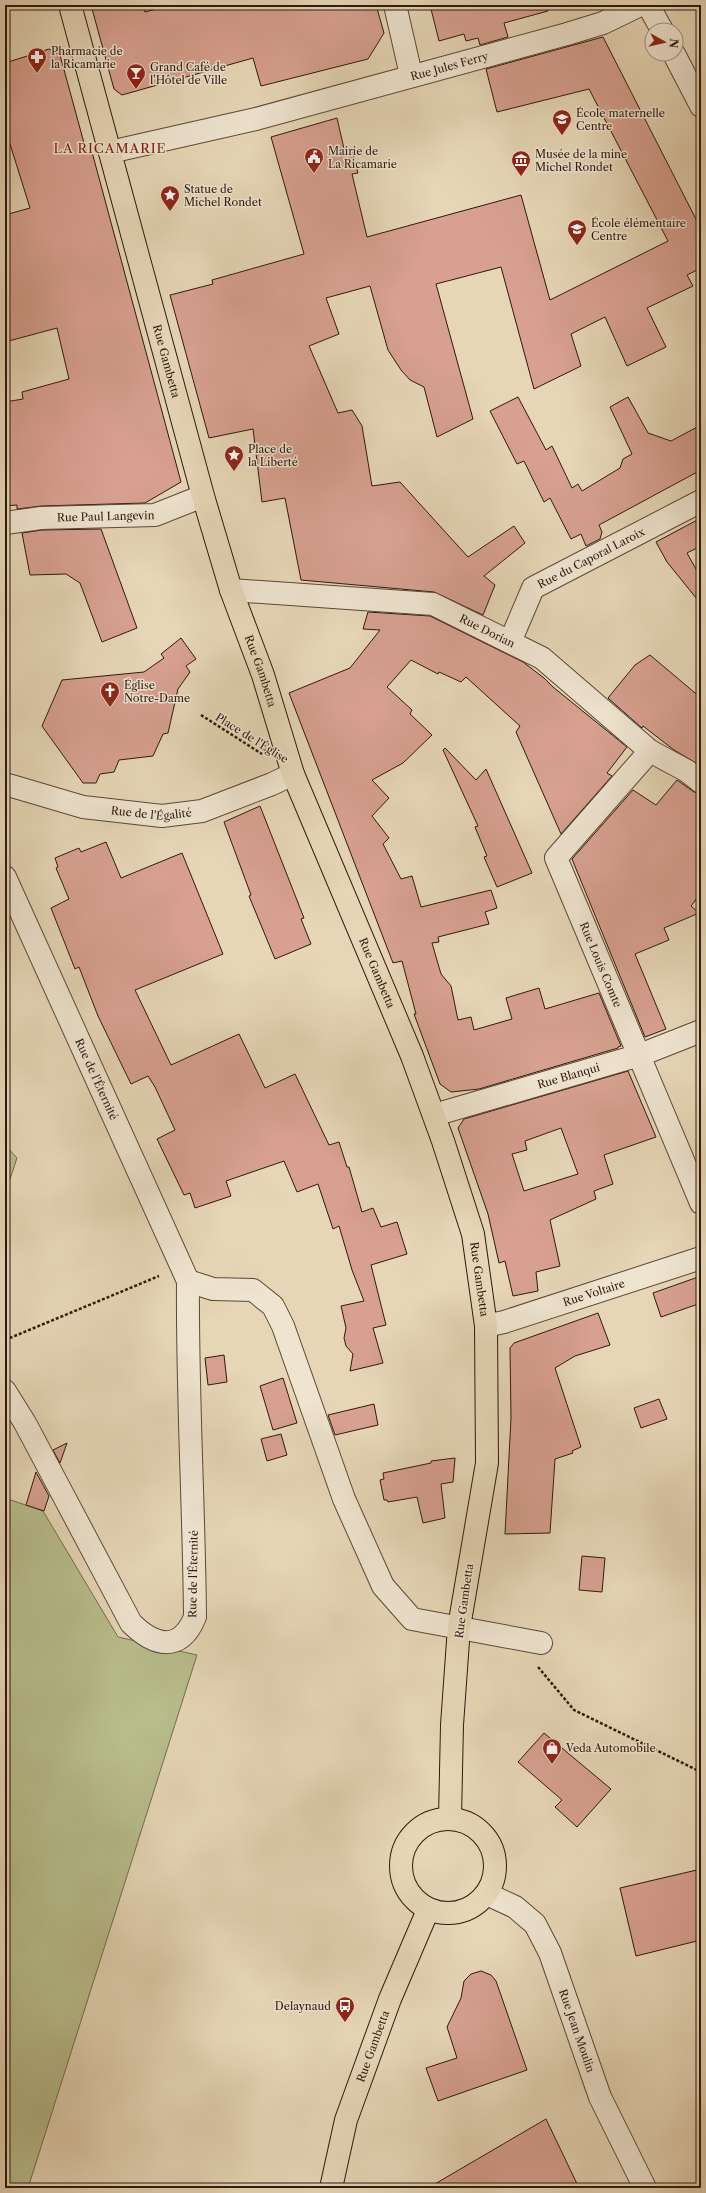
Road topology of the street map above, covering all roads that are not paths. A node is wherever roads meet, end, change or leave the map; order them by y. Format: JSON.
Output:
{"nodes":[{"id":1,"x":70,"y":5,"type":"edge"},
{"id":2,"x":395,"y":5,"type":"edge"},
{"id":3,"x":640,"y":5,"type":"edge"},
{"id":4,"x":648,"y":5,"type":"edge"},
{"id":5,"x":658,"y":22,"type":"edge"},
{"id":6,"x":678,"y":62,"type":"edge"},
{"id":7,"x":411,"y":75,"type":"junction"},
{"id":8,"x":701,"y":106,"type":"edge"},
{"id":9,"x":110,"y":152,"type":"junction"},
{"id":10,"x":203,"y":496,"type":"junction"},
{"id":11,"x":701,"y":502,"type":"edge"},
{"id":12,"x":5,"y":522,"type":"edge"},
{"id":13,"x":231,"y":590,"type":"junction"},
{"id":14,"x":510,"y":642,"type":"junction"},
{"id":15,"x":650,"y":751,"type":"junction"},
{"id":16,"x":293,"y":774,"type":"junction"},
{"id":17,"x":701,"y":782,"type":"edge"},
{"id":18,"x":5,"y":784,"type":"edge"},
{"id":19,"x":5,"y":878,"type":"edge"},
{"id":20,"x":701,"y":1030,"type":"edge"},
{"id":21,"x":640,"y":1055,"type":"junction"},
{"id":22,"x":434,"y":1115,"type":"junction"},
{"id":23,"x":701,"y":1203,"type":"edge"},
{"id":24,"x":701,"y":1258,"type":"edge"},
{"id":25,"x":184,"y":1274,"type":"junction"},
{"id":26,"x":486,"y":1326,"type":"junction"},
{"id":27,"x":5,"y":1391,"type":"edge"},
{"id":28,"x":459,"y":1627,"type":"junction"},
{"id":29,"x":541,"y":1643,"type":"dead end"},
{"id":30,"x":450,"y":1818,"type":"junction"},
{"id":31,"x":487,"y":1894,"type":"junction"},
{"id":32,"x":428,"y":1910,"type":"junction"},
{"id":33,"x":331,"y":2188,"type":"edge"},
{"id":34,"x":645,"y":2188,"type":"edge"}],
"edges":[{"from":1,"to":9,"type":"main road","name":"Rue Gambetta"},
{"from":2,"to":7,"type":"street"},
{"from":3,"to":7,"type":"street","name":"Rue Jules Ferry"},
{"from":4,"to":5,"type":"street"},
{"from":6,"to":8,"type":"street"},
{"from":7,"to":9,"type":"street","name":"Rue Jules Ferry"},
{"from":9,"to":10,"type":"main road","name":"Rue Gambetta"},
{"from":10,"to":12,"type":"street","name":"Rue Paul Langevin"},
{"from":10,"to":13,"type":"main road","name":"Rue Gambetta"},
{"from":11,"to":14,"type":"street","name":"Rue du Caporal Laroix"},
{"from":13,"to":14,"type":"street","name":"Rue Dorian"},
{"from":13,"to":16,"type":"main road","name":"Rue Gambetta"},
{"from":14,"to":15,"type":"street","name":"Rue Dorian"},
{"from":15,"to":17,"type":"street","name":"Rue Dorian"},
{"from":15,"to":21,"type":"street","name":"Rue Louis Comte"},
{"from":16,"to":18,"type":"street","name":"Rue de l'Égalité"},
{"from":16,"to":22,"type":"main road","name":"Rue Gambetta"},
{"from":19,"to":25,"type":"street","name":"Rue de l'Éternité"},
{"from":20,"to":21,"type":"street","name":"Rue Blanqui"},
{"from":21,"to":22,"type":"street","name":"Rue Blanqui"},
{"from":21,"to":23,"type":"street","name":"Rue Louis Comte"},
{"from":22,"to":26,"type":"main road","name":"Rue Gambetta"},
{"from":24,"to":26,"type":"street","name":"Rue Voltaire"},
{"from":25,"to":27,"type":"street","name":"Rue de l'Éternité"},
{"from":25,"to":28,"type":"street"},
{"from":26,"to":28,"type":"main road","name":"Rue Gambetta"},
{"from":28,"to":29,"type":"street"},
{"from":28,"to":30,"type":"main road","name":"Rue Gambetta"},
{"from":30,"to":31,"type":"main road"},
{"from":30,"to":32,"type":"main road"},
{"from":31,"to":32,"type":"main road"},
{"from":31,"to":34,"type":"street","name":"Rue Jean Moulin"},
{"from":32,"to":33,"type":"main road","name":"Rue Gambetta"}]}
